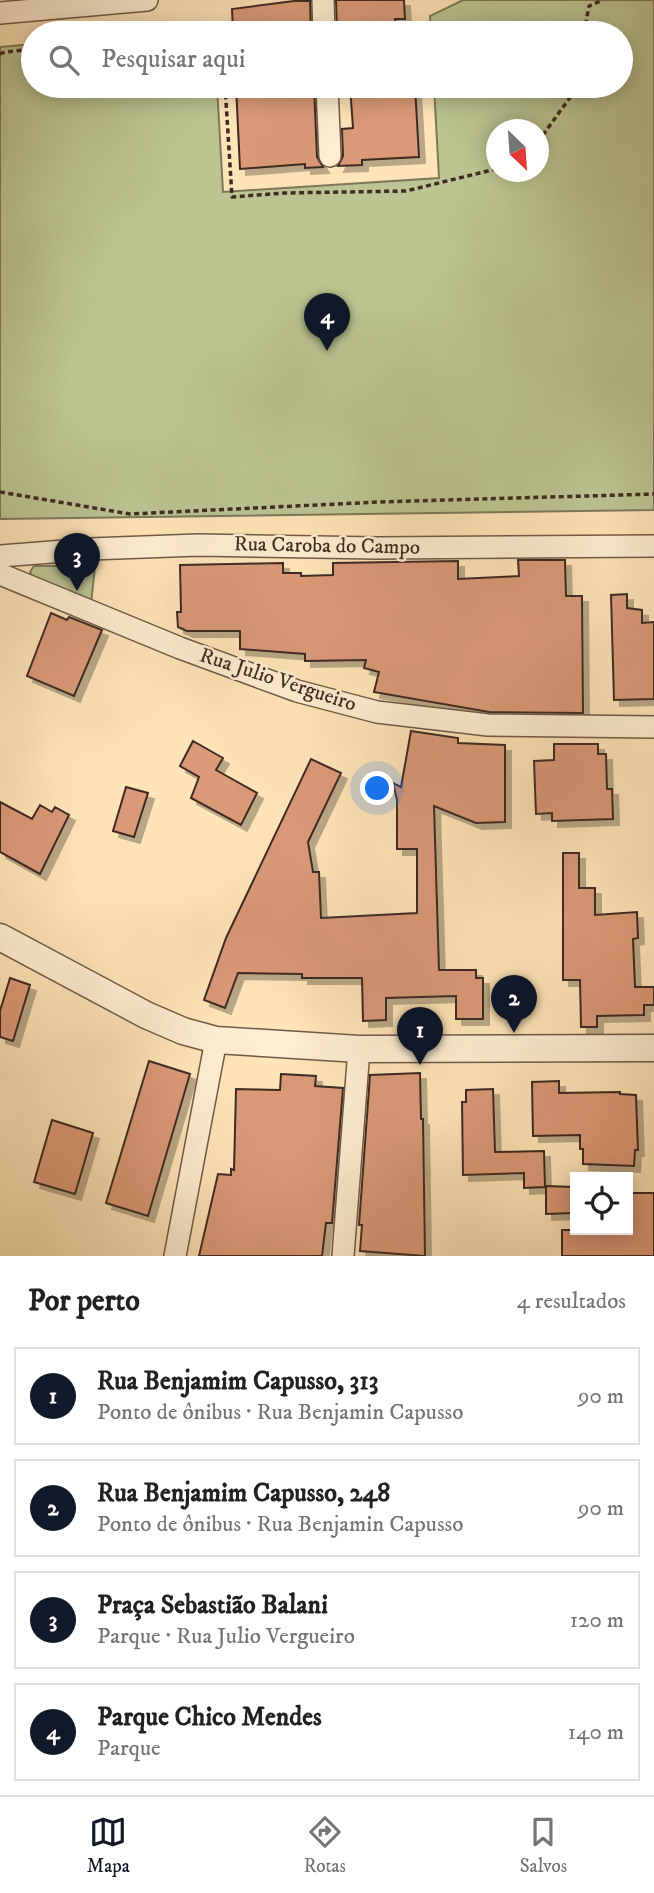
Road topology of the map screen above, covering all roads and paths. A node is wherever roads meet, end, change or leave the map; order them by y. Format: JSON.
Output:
{"nodes":[{"id":1,"x":147,"y":0,"type":"edge"},
{"id":2,"x":323,"y":0,"type":"edge"},
{"id":3,"x":603,"y":0,"type":"edge"},
{"id":4,"x":0,"y":13,"type":"edge"},
{"id":5,"x":324,"y":21,"type":"edge"},
{"id":6,"x":586,"y":21,"type":"edge"},
{"id":7,"x":21,"y":50,"type":"edge"},
{"id":8,"x":0,"y":54,"type":"edge"},
{"id":9,"x":328,"y":98,"type":"edge"},
{"id":10,"x":570,"y":98,"type":"edge"},
{"id":11,"x":549,"y":127,"type":"edge"},
{"id":12,"x":330,"y":156,"type":"dead end"},
{"id":13,"x":0,"y":492,"type":"edge"},
{"id":14,"x":654,"y":494,"type":"edge"},
{"id":15,"x":654,"y":546,"type":"edge"},
{"id":16,"x":0,"y":556,"type":"edge"},
{"id":17,"x":0,"y":574,"type":"edge"},
{"id":18,"x":654,"y":727,"type":"edge"},
{"id":19,"x":0,"y":937,"type":"edge"},
{"id":20,"x":216,"y":1040,"type":"junction"},
{"id":21,"x":654,"y":1048,"type":"edge"},
{"id":22,"x":359,"y":1049,"type":"junction"},
{"id":23,"x":175,"y":1256,"type":"edge"},
{"id":24,"x":343,"y":1256,"type":"edge"}],
"edges":[{"from":1,"to":4,"type":"street"},
{"from":2,"to":5,"type":"street"},
{"from":3,"to":6,"type":"path"},
{"from":7,"to":8,"type":"path"},
{"from":9,"to":12,"type":"street"},
{"from":10,"to":11,"type":"path"},
{"from":13,"to":14,"type":"path"},
{"from":15,"to":16,"type":"street","name":"Rua Caroba do Campo"},
{"from":17,"to":18,"type":"street","name":"Rua Julio Vergueiro"},
{"from":19,"to":20,"type":"street"},
{"from":20,"to":22,"type":"street"},
{"from":20,"to":23,"type":"street"},
{"from":21,"to":22,"type":"street"},
{"from":22,"to":24,"type":"street"}]}
